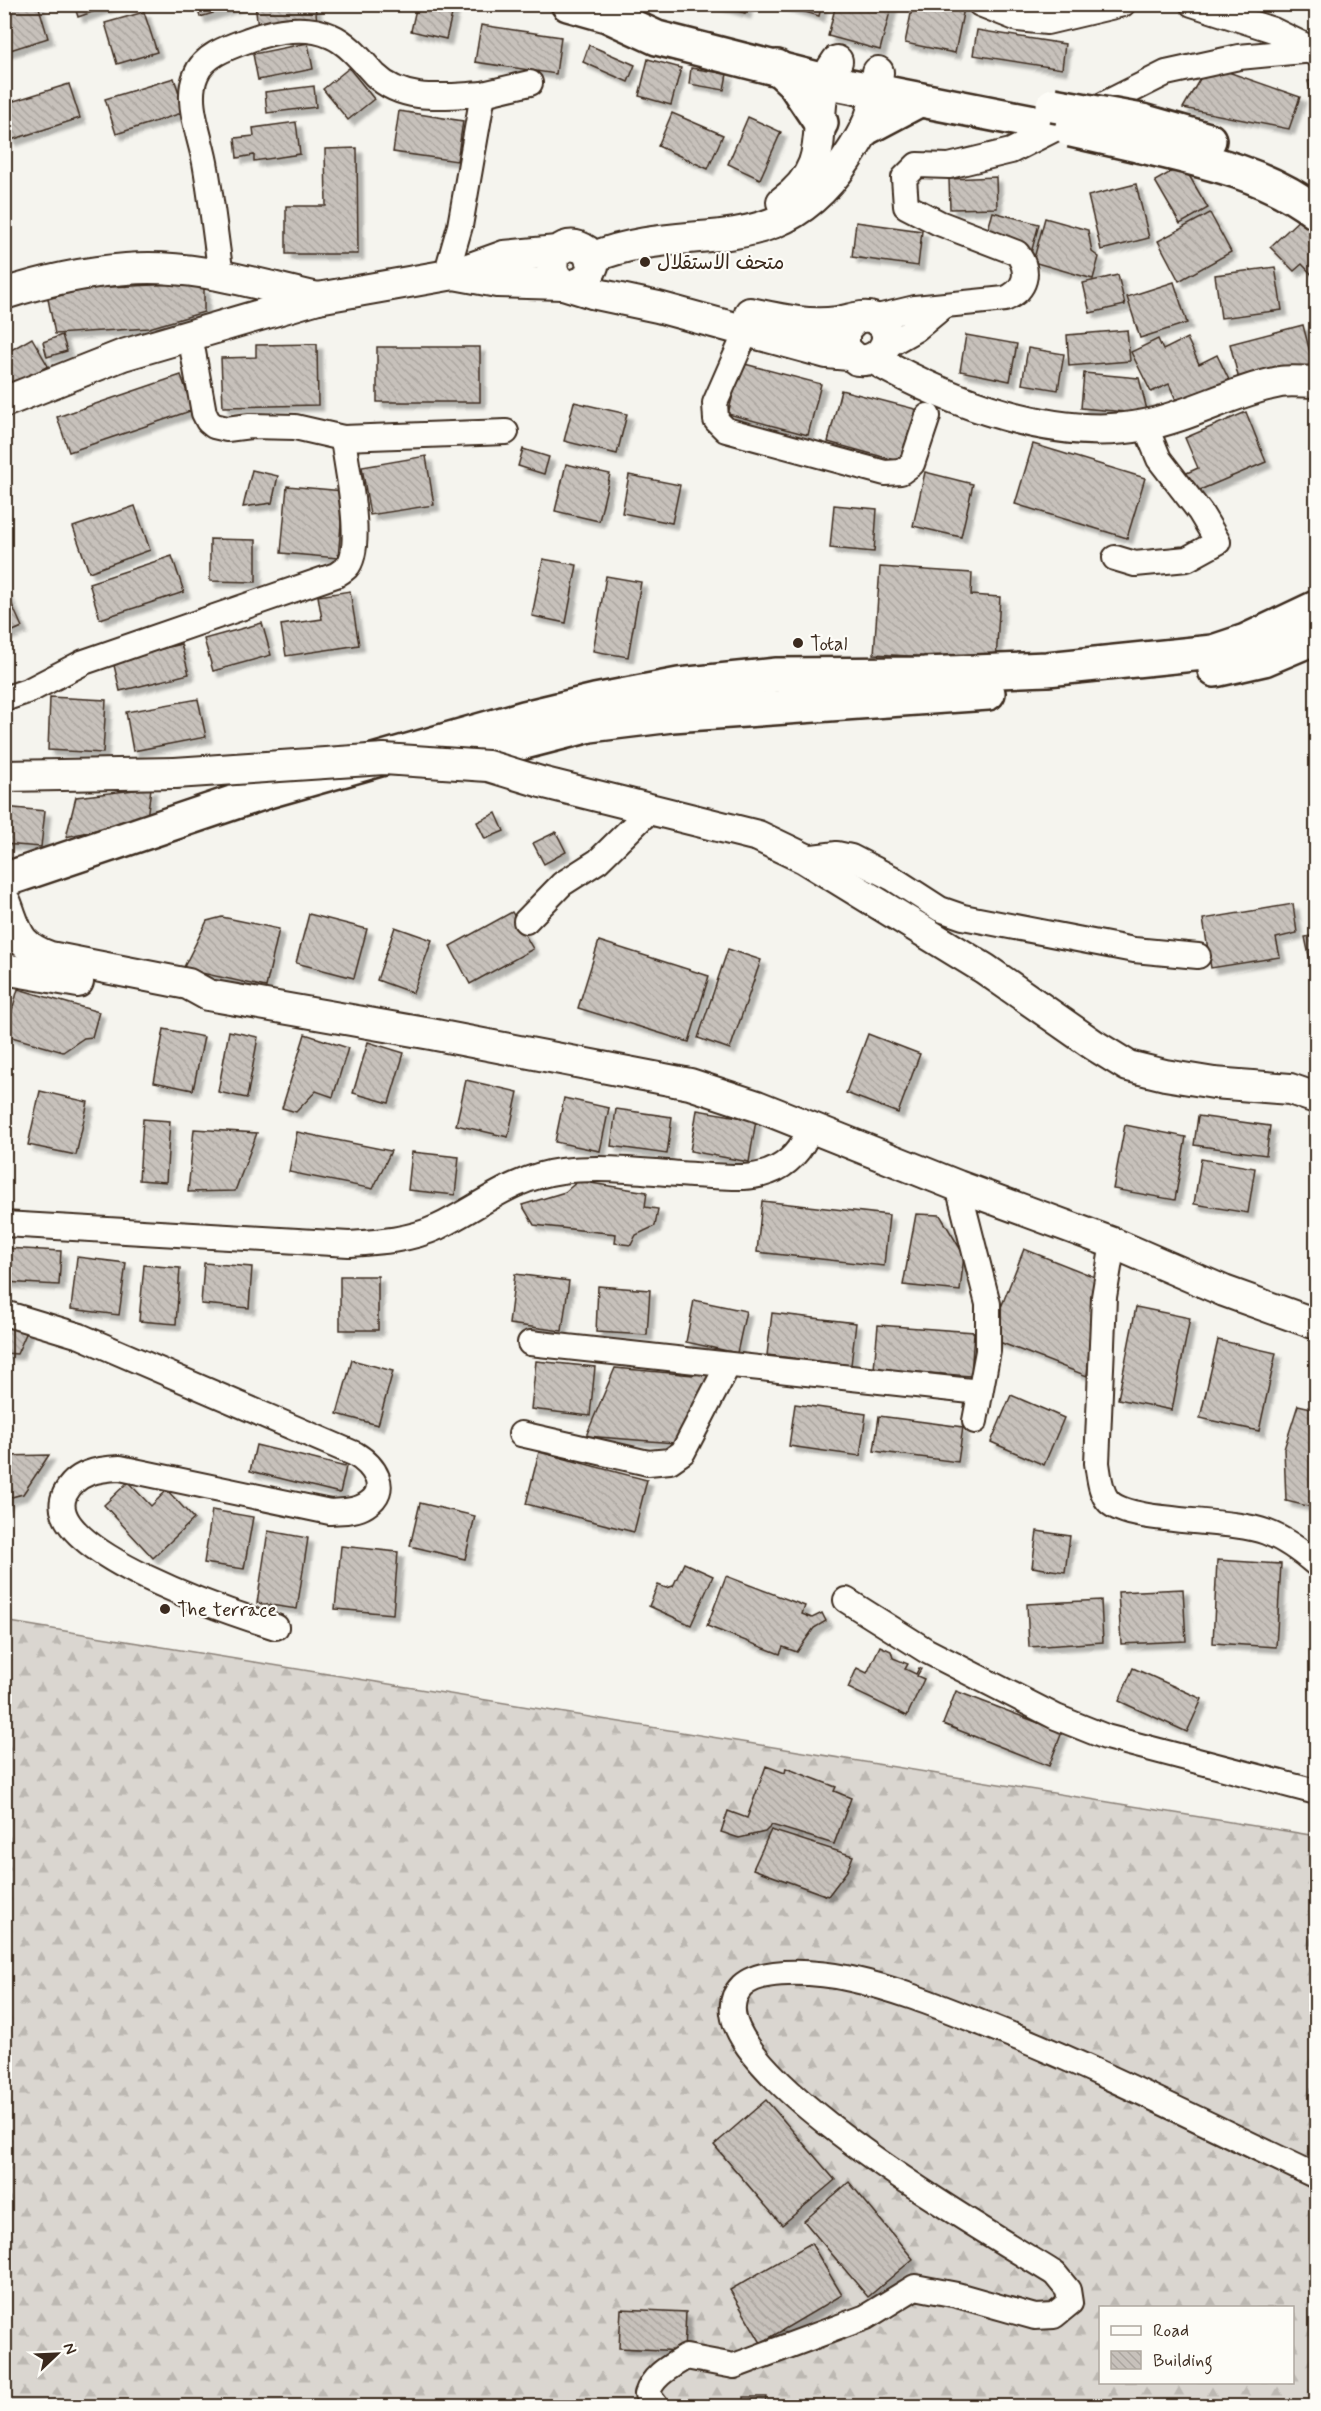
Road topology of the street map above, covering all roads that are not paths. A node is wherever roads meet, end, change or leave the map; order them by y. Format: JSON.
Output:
{"nodes":[{"id":1,"x":568,"y":4,"type":"edge"},
{"id":2,"x":980,"y":4,"type":"edge"},
{"id":3,"x":1123,"y":4,"type":"edge"},
{"id":4,"x":1192,"y":4,"type":"edge"},
{"id":5,"x":607,"y":15,"type":"junction"},
{"id":6,"x":1315,"y":50,"type":"edge"},
{"id":7,"x":777,"y":67,"type":"junction"},
{"id":8,"x":831,"y":71,"type":"junction"},
{"id":9,"x":878,"y":82,"type":"junction"},
{"id":10,"x":530,"y":83,"type":"dead end"},
{"id":11,"x":483,"y":94,"type":"junction"},
{"id":12,"x":919,"y":100,"type":"junction"},
{"id":13,"x":1051,"y":115,"type":"junction"},
{"id":14,"x":821,"y":123,"type":"junction"},
{"id":15,"x":868,"y":127,"type":"junction"},
{"id":16,"x":1140,"y":133,"type":"junction"},
{"id":17,"x":1317,"y":189,"type":"edge"},
{"id":18,"x":1317,"y":212,"type":"edge"},
{"id":19,"x":580,"y":255,"type":"junction"},
{"id":20,"x":450,"y":275,"type":"junction"},
{"id":21,"x":233,"y":279,"type":"junction"},
{"id":22,"x":566,"y":285,"type":"junction"},
{"id":23,"x":4,"y":294,"type":"edge"},
{"id":24,"x":318,"y":298,"type":"junction"},
{"id":25,"x":944,"y":306,"type":"junction"},
{"id":26,"x":864,"y":318,"type":"junction"},
{"id":27,"x":247,"y":320,"type":"junction"},
{"id":28,"x":747,"y":330,"type":"junction"},
{"id":29,"x":190,"y":335,"type":"junction"},
{"id":30,"x":870,"y":353,"type":"junction"},
{"id":31,"x":1317,"y":382,"type":"edge"},
{"id":32,"x":4,"y":402,"type":"edge"},
{"id":33,"x":928,"y":416,"type":"dead end"},
{"id":34,"x":1145,"y":425,"type":"junction"},
{"id":35,"x":506,"y":432,"type":"dead end"},
{"id":36,"x":342,"y":438,"type":"junction"},
{"id":37,"x":1115,"y":558,"type":"dead end"},
{"id":38,"x":1317,"y":586,"type":"edge"},
{"id":39,"x":1317,"y":608,"type":"edge"},
{"id":40,"x":1317,"y":637,"type":"edge"},
{"id":41,"x":1179,"y":655,"type":"junction"},
{"id":42,"x":4,"y":699,"type":"edge"},
{"id":43,"x":4,"y":776,"type":"edge"},
{"id":44,"x":652,"y":808,"type":"junction"},
{"id":45,"x":804,"y":858,"type":"junction"},
{"id":46,"x":5,"y":896,"type":"edge"},
{"id":47,"x":526,"y":921,"type":"dead end"},
{"id":48,"x":1198,"y":956,"type":"dead end"},
{"id":49,"x":4,"y":969,"type":"edge"},
{"id":50,"x":208,"y":995,"type":"junction"},
{"id":51,"x":1314,"y":1095,"type":"edge"},
{"id":52,"x":811,"y":1127,"type":"junction"},
{"id":53,"x":958,"y":1186,"type":"junction"},
{"id":54,"x":4,"y":1224,"type":"edge"},
{"id":55,"x":1113,"y":1243,"type":"junction"},
{"id":56,"x":4,"y":1313,"type":"edge"},
{"id":57,"x":1317,"y":1324,"type":"edge"},
{"id":58,"x":530,"y":1343,"type":"dead end"},
{"id":59,"x":728,"y":1365,"type":"junction"},
{"id":60,"x":980,"y":1392,"type":"junction"},
{"id":61,"x":975,"y":1421,"type":"dead end"},
{"id":62,"x":520,"y":1434,"type":"dead end"},
{"id":63,"x":1317,"y":1564,"type":"edge"},
{"id":64,"x":846,"y":1600,"type":"dead end"},
{"id":65,"x":276,"y":1627,"type":"dead end"},
{"id":66,"x":1317,"y":1792,"type":"edge"},
{"id":67,"x":1317,"y":2176,"type":"edge"},
{"id":68,"x":656,"y":2406,"type":"edge"}],
"edges":[{"from":1,"to":5,"type":"main road"},
{"from":2,"to":3,"type":"street"},
{"from":4,"to":6,"type":"street"},
{"from":5,"to":7,"type":"main road"},
{"from":5,"to":8,"type":"main road"},
{"from":6,"to":25,"type":"street"},
{"from":7,"to":8,"type":"main road"},
{"from":7,"to":14,"type":"main road"},
{"from":8,"to":9,"type":"main road"},
{"from":8,"to":14,"type":"street"},
{"from":9,"to":12,"type":"main road"},
{"from":9,"to":13,"type":"main road"},
{"from":9,"to":15,"type":"street"},
{"from":10,"to":11,"type":"street"},
{"from":11,"to":20,"type":"street"},
{"from":11,"to":21,"type":"street"},
{"from":12,"to":13,"type":"main road"},
{"from":12,"to":15,"type":"main road"},
{"from":13,"to":16,"type":"main road","bridge":true},
{"from":14,"to":19,"type":"street"},
{"from":15,"to":19,"type":"street"},
{"from":16,"to":17,"type":"main road"},
{"from":16,"to":18,"type":"main road"},
{"from":19,"to":20,"type":"street"},
{"from":19,"to":22,"type":"street"},
{"from":19,"to":26,"type":"street"},
{"from":20,"to":22,"type":"street"},
{"from":20,"to":24,"type":"street"},
{"from":21,"to":23,"type":"street"},
{"from":21,"to":24,"type":"street"},
{"from":21,"to":27,"type":"street"},
{"from":22,"to":28,"type":"street"},
{"from":24,"to":27,"type":"street"},
{"from":25,"to":26,"type":"street"},
{"from":25,"to":30,"type":"street"},
{"from":26,"to":30,"type":"street"},
{"from":26,"to":30,"type":"street"},
{"from":27,"to":29,"type":"street"},
{"from":28,"to":30,"type":"street"},
{"from":28,"to":33,"type":"street"},
{"from":29,"to":32,"type":"street"},
{"from":29,"to":36,"type":"street"},
{"from":30,"to":34,"type":"street"},
{"from":31,"to":34,"type":"street"},
{"from":34,"to":37,"type":"street"},
{"from":35,"to":36,"type":"street"},
{"from":36,"to":42,"type":"street"},
{"from":38,"to":41,"type":"main road"},
{"from":39,"to":41,"type":"main road"},
{"from":40,"to":46,"type":"main road"},
{"from":41,"to":46,"type":"main road"},
{"from":43,"to":44,"type":"street","bridge":true},
{"from":44,"to":45,"type":"street"},
{"from":44,"to":47,"type":"street"},
{"from":45,"to":48,"type":"street"},
{"from":45,"to":51,"type":"street"},
{"from":46,"to":50,"type":"street"},
{"from":49,"to":50,"type":"street"},
{"from":50,"to":52,"type":"street"},
{"from":52,"to":53,"type":"street"},
{"from":52,"to":54,"type":"street"},
{"from":53,"to":55,"type":"street"},
{"from":53,"to":60,"type":"street"},
{"from":55,"to":57,"type":"street"},
{"from":55,"to":63,"type":"street"},
{"from":56,"to":65,"type":"street"},
{"from":58,"to":59,"type":"street"},
{"from":59,"to":60,"type":"street"},
{"from":59,"to":62,"type":"street"},
{"from":60,"to":61,"type":"street"},
{"from":64,"to":66,"type":"street"},
{"from":67,"to":68,"type":"street"}]}
